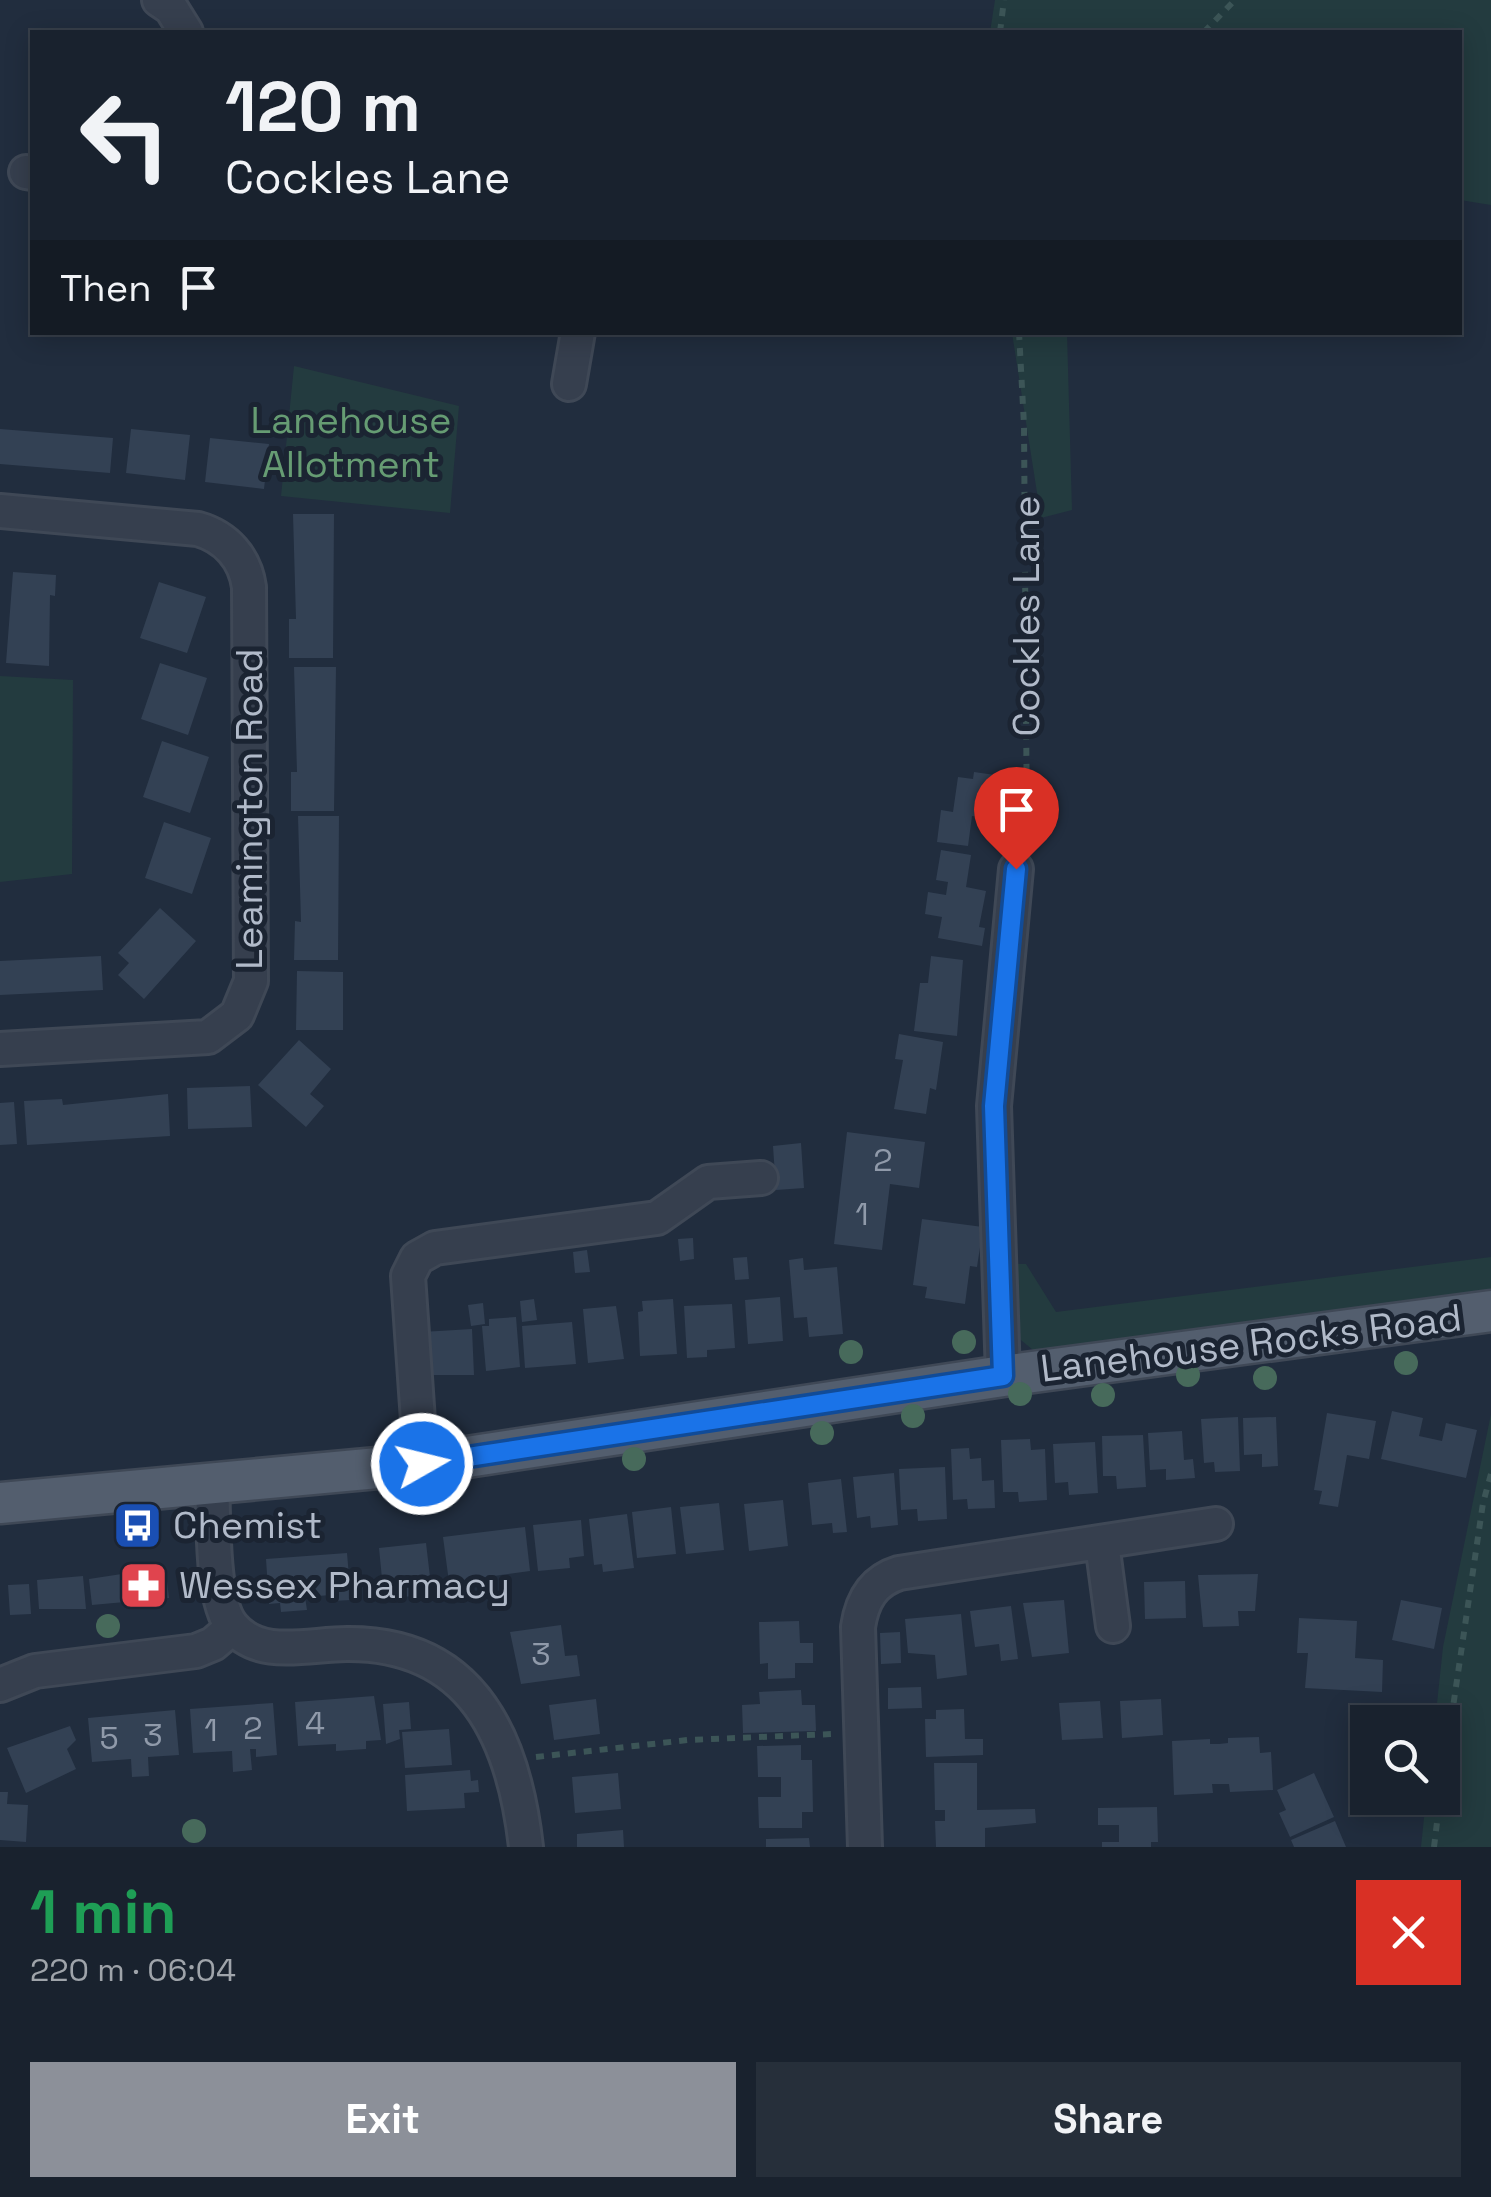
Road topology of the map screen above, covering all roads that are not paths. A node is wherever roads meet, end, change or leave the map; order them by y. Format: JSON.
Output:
{"nodes":[{"id":1,"x":159,"y":0,"type":"edge"},
{"id":2,"x":185,"y":30,"type":"edge"},
{"id":3,"x":578,"y":335,"type":"edge"},
{"id":4,"x":570,"y":384,"type":"dead end"},
{"id":5,"x":0,"y":511,"type":"edge"},
{"id":6,"x":1016,"y":869,"type":"road end"},
{"id":7,"x":0,"y":1049,"type":"edge"},
{"id":8,"x":761,"y":1178,"type":"dead end"},
{"id":9,"x":1491,"y":1312,"type":"edge"},
{"id":10,"x":1003,"y":1376,"type":"junction"},
{"id":11,"x":422,"y":1464,"type":"junction"},
{"id":12,"x":212,"y":1484,"type":"junction"},
{"id":13,"x":0,"y":1503,"type":"edge"},
{"id":14,"x":1216,"y":1524,"type":"dead end"},
{"id":15,"x":1102,"y":1543,"type":"junction"},
{"id":16,"x":1112,"y":1626,"type":"dead end"},
{"id":17,"x":233,"y":1627,"type":"junction"},
{"id":18,"x":0,"y":1686,"type":"edge"},
{"id":19,"x":526,"y":1847,"type":"edge"},
{"id":20,"x":865,"y":1847,"type":"edge"}],
"edges":[{"from":1,"to":2,"type":"street"},
{"from":3,"to":4,"type":"street"},
{"from":5,"to":7,"type":"street","name":"Leamington Road"},
{"from":6,"to":10,"type":"street"},
{"from":8,"to":11,"type":"street"},
{"from":9,"to":10,"type":"main road","name":"Lanehouse Rocks Road"},
{"from":10,"to":11,"type":"main road","name":"Lanehouse Rocks Road"},
{"from":11,"to":12,"type":"main road","name":"Lanehouse Rocks Road"},
{"from":12,"to":13,"type":"main road","name":"Lanehouse Rocks Road"},
{"from":12,"to":17,"type":"street"},
{"from":14,"to":15,"type":"street"},
{"from":15,"to":16,"type":"street"},
{"from":15,"to":20,"type":"street"},
{"from":17,"to":18,"type":"street"},
{"from":17,"to":19,"type":"street"}]}
